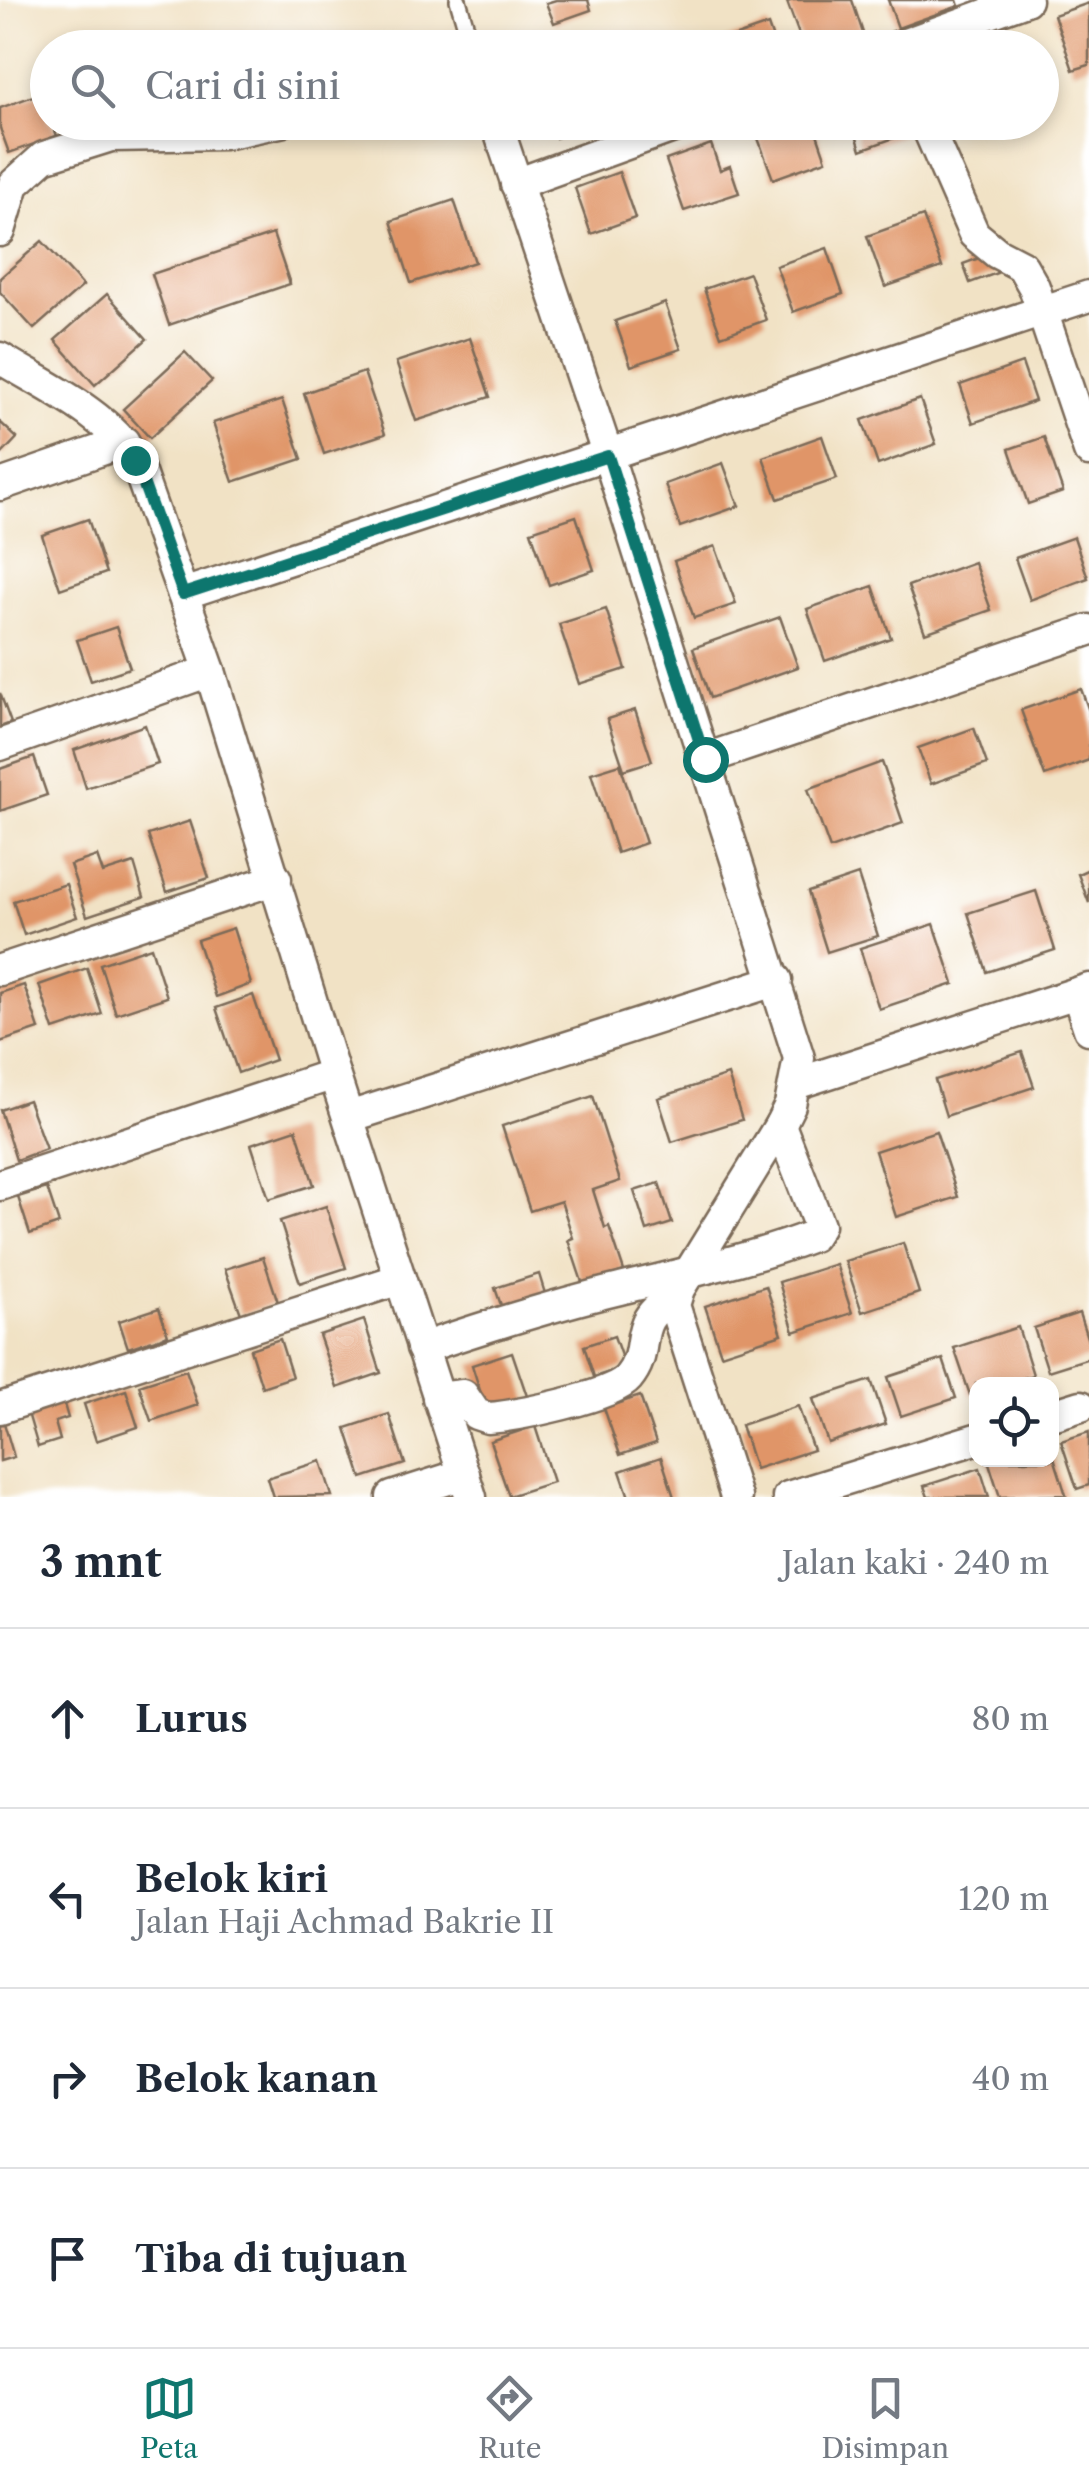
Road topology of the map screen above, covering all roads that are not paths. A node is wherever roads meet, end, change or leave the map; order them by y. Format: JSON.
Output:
{"nodes":[{"id":1,"x":458,"y":0,"type":"edge"},
{"id":2,"x":1026,"y":0,"type":"edge"},
{"id":3,"x":467,"y":30,"type":"edge"},
{"id":4,"x":944,"y":30,"type":"edge"},
{"id":5,"x":99,"y":140,"type":"edge"},
{"id":6,"x":502,"y":140,"type":"edge"},
{"id":7,"x":637,"y":140,"type":"edge"},
{"id":8,"x":932,"y":140,"type":"edge"},
{"id":9,"x":516,"y":184,"type":"junction"},
{"id":10,"x":0,"y":231,"type":"edge"},
{"id":11,"x":1089,"y":296,"type":"edge"},
{"id":12,"x":1042,"y":312,"type":"junction"},
{"id":13,"x":0,"y":358,"type":"edge"},
{"id":14,"x":124,"y":442,"type":"junction"},
{"id":15,"x":1089,"y":450,"type":"edge"},
{"id":16,"x":608,"y":456,"type":"junction"},
{"id":17,"x":0,"y":484,"type":"edge"},
{"id":18,"x":183,"y":594,"type":"junction"},
{"id":19,"x":1089,"y":630,"type":"edge"},
{"id":20,"x":210,"y":671,"type":"junction"},
{"id":21,"x":0,"y":745,"type":"edge"},
{"id":22,"x":705,"y":759,"type":"junction"},
{"id":23,"x":276,"y":880,"type":"junction"},
{"id":24,"x":0,"y":970,"type":"edge"},
{"id":25,"x":776,"y":980,"type":"junction"},
{"id":26,"x":1083,"y":991,"type":"edge"},
{"id":27,"x":1089,"y":1029,"type":"edge"},
{"id":28,"x":334,"y":1074,"type":"junction"},
{"id":29,"x":796,"y":1084,"type":"junction"},
{"id":30,"x":348,"y":1116,"type":"junction"},
{"id":31,"x":780,"y":1125,"type":"junction"},
{"id":32,"x":0,"y":1184,"type":"edge"},
{"id":33,"x":400,"y":1279,"type":"junction"},
{"id":34,"x":682,"y":1285,"type":"junction"},
{"id":35,"x":422,"y":1348,"type":"junction"},
{"id":36,"x":438,"y":1398,"type":"junction"},
{"id":37,"x":1081,"y":1406,"type":"dead end"},
{"id":38,"x":0,"y":1408,"type":"edge"},
{"id":39,"x":1059,"y":1413,"type":"edge"},
{"id":40,"x":969,"y":1440,"type":"edge"},
{"id":41,"x":467,"y":1486,"type":"edge"},
{"id":42,"x":392,"y":1497,"type":"edge"},
{"id":43,"x":736,"y":1497,"type":"edge"},
{"id":44,"x":788,"y":1497,"type":"edge"}],
"edges":[{"from":1,"to":3,"type":"lane"},
{"from":2,"to":4,"type":"street"},
{"from":5,"to":10,"type":"street"},
{"from":6,"to":9,"type":"street"},
{"from":7,"to":9,"type":"street"},
{"from":8,"to":12,"type":"street"},
{"from":9,"to":16,"type":"street"},
{"from":11,"to":12,"type":"street"},
{"from":12,"to":15,"type":"street"},
{"from":12,"to":16,"type":"street"},
{"from":13,"to":14,"type":"street"},
{"from":14,"to":17,"type":"street"},
{"from":14,"to":18,"type":"street"},
{"from":16,"to":18,"type":"street"},
{"from":16,"to":22,"type":"street"},
{"from":18,"to":20,"type":"street"},
{"from":19,"to":22,"type":"street"},
{"from":20,"to":21,"type":"street"},
{"from":20,"to":23,"type":"street"},
{"from":22,"to":25,"type":"street"},
{"from":23,"to":24,"type":"street"},
{"from":23,"to":28,"type":"street"},
{"from":25,"to":29,"type":"street"},
{"from":25,"to":30,"type":"street"},
{"from":26,"to":27,"type":"street"},
{"from":26,"to":29,"type":"street"},
{"from":28,"to":30,"type":"street"},
{"from":28,"to":32,"type":"street"},
{"from":29,"to":31,"type":"street"},
{"from":30,"to":33,"type":"street"},
{"from":31,"to":34,"type":"street"},
{"from":31,"to":34,"type":"street"},
{"from":33,"to":35,"type":"street"},
{"from":33,"to":38,"type":"street"},
{"from":34,"to":35,"type":"street"},
{"from":34,"to":36,"type":"street"},
{"from":34,"to":43,"type":"street"},
{"from":35,"to":36,"type":"street"},
{"from":36,"to":41,"type":"street"},
{"from":37,"to":39,"type":"street"},
{"from":40,"to":44,"type":"street"},
{"from":41,"to":42,"type":"street"}]}
